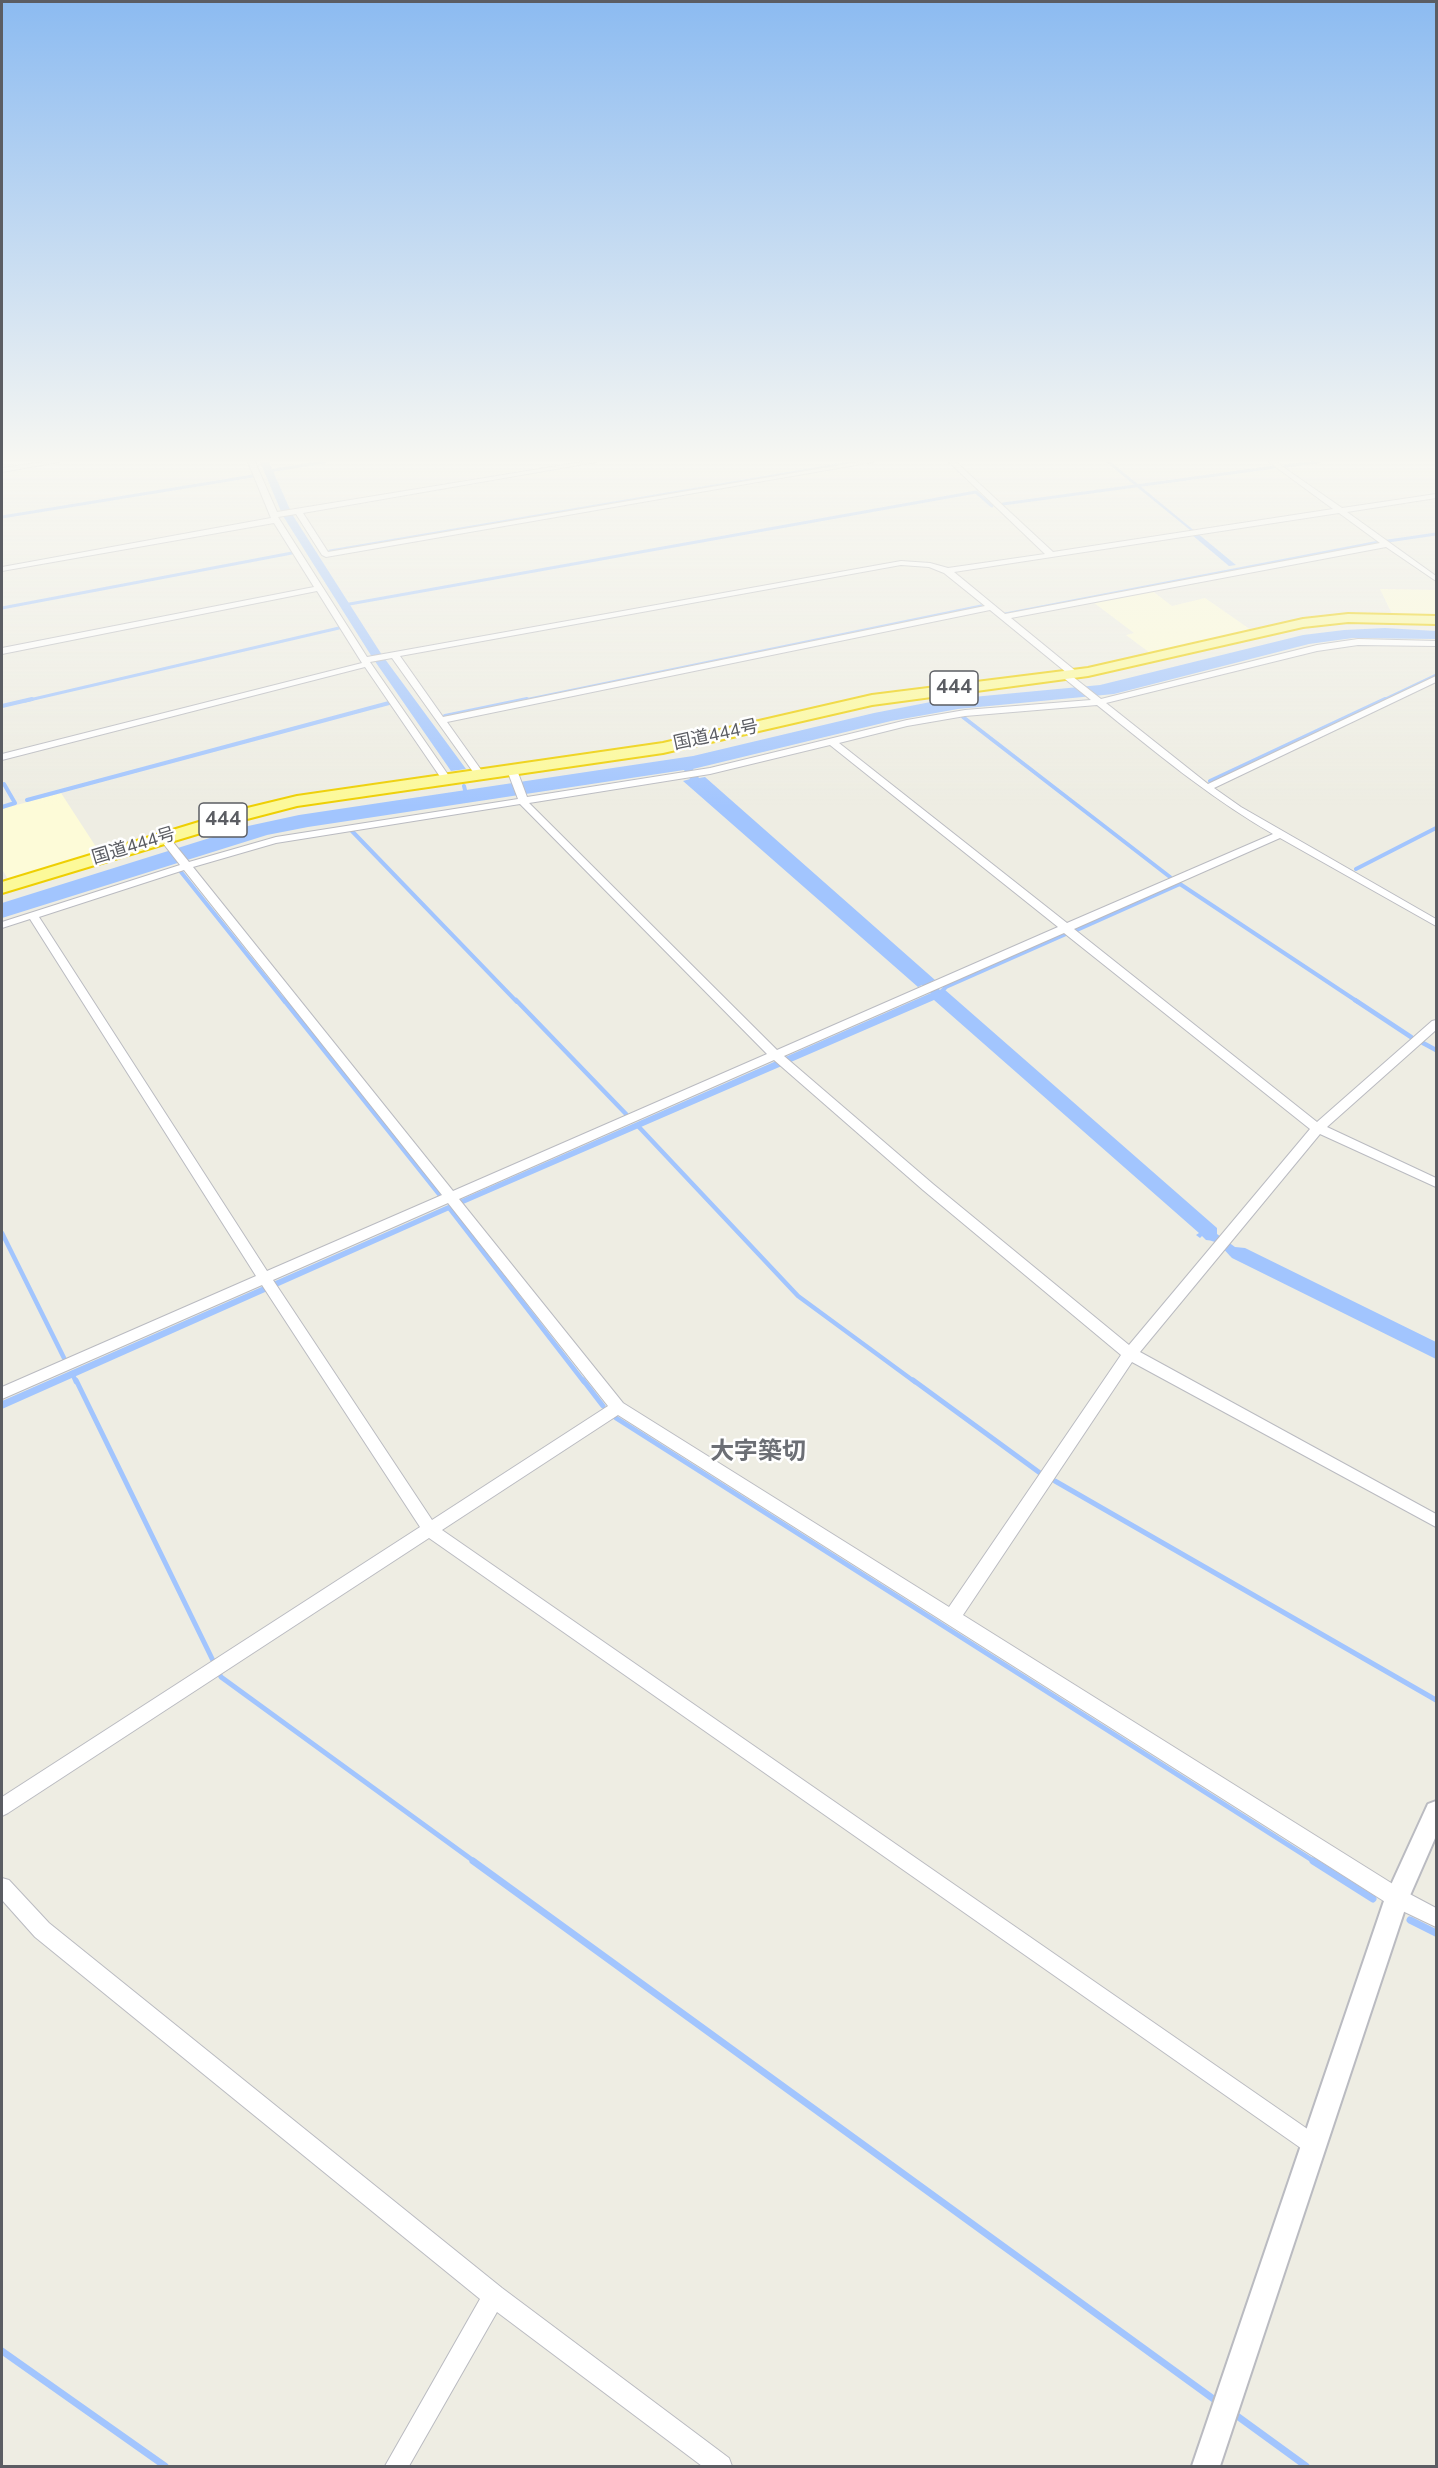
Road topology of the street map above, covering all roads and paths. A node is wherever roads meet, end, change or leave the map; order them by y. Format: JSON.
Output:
{"nodes":[{"id":1,"x":313,"y":577,"type":"edge"},
{"id":2,"x":814,"y":577,"type":"edge"},
{"id":3,"x":955,"y":577,"type":"edge"},
{"id":4,"x":1212,"y":577,"type":"edge"},
{"id":5,"x":319,"y":588,"type":"junction"},
{"id":6,"x":992,"y":607,"type":"junction"},
{"id":7,"x":1004,"y":617,"type":"junction"},
{"id":8,"x":1437,"y":620,"type":"edge"},
{"id":9,"x":1437,"y":643,"type":"edge"},
{"id":10,"x":2,"y":651,"type":"edge"},
{"id":11,"x":390,"y":655,"type":"junction"},
{"id":12,"x":367,"y":661,"type":"junction"},
{"id":13,"x":1071,"y":677,"type":"junction"},
{"id":14,"x":1437,"y":679,"type":"edge"},
{"id":15,"x":1099,"y":701,"type":"junction"},
{"id":16,"x":441,"y":720,"type":"junction"},
{"id":17,"x":832,"y":742,"type":"junction"},
{"id":18,"x":2,"y":757,"type":"edge"},
{"id":19,"x":476,"y":774,"type":"junction"},
{"id":20,"x":513,"y":774,"type":"junction"},
{"id":21,"x":448,"y":778,"type":"junction"},
{"id":22,"x":1207,"y":788,"type":"junction"},
{"id":23,"x":522,"y":799,"type":"junction"},
{"id":24,"x":1281,"y":834,"type":"junction"},
{"id":25,"x":168,"y":842,"type":"junction"},
{"id":26,"x":184,"y":865,"type":"junction"},
{"id":27,"x":2,"y":888,"type":"edge"},
{"id":28,"x":33,"y":915,"type":"junction"},
{"id":29,"x":1437,"y":923,"type":"edge"},
{"id":30,"x":2,"y":925,"type":"edge"},
{"id":31,"x":1067,"y":929,"type":"junction"},
{"id":32,"x":1437,"y":1024,"type":"edge"},
{"id":33,"x":780,"y":1060,"type":"junction"},
{"id":34,"x":1318,"y":1128,"type":"junction"},
{"id":35,"x":1437,"y":1183,"type":"edge"},
{"id":36,"x":455,"y":1203,"type":"junction"},
{"id":37,"x":268,"y":1284,"type":"junction"},
{"id":38,"x":1130,"y":1354,"type":"junction"},
{"id":39,"x":2,"y":1393,"type":"edge"},
{"id":40,"x":618,"y":1407,"type":"junction"},
{"id":41,"x":1437,"y":1521,"type":"edge"},
{"id":42,"x":430,"y":1530,"type":"junction"},
{"id":43,"x":951,"y":1617,"type":"junction"},
{"id":44,"x":2,"y":1807,"type":"edge"},
{"id":45,"x":1437,"y":1812,"type":"edge"},
{"id":46,"x":2,"y":1887,"type":"edge"},
{"id":47,"x":1397,"y":1898,"type":"junction"},
{"id":48,"x":1437,"y":1918,"type":"edge"},
{"id":49,"x":1312,"y":2144,"type":"junction"},
{"id":50,"x":494,"y":2296,"type":"junction"},
{"id":51,"x":396,"y":2466,"type":"edge"},
{"id":52,"x":721,"y":2466,"type":"edge"},
{"id":53,"x":1206,"y":2466,"type":"edge"}],
"edges":[{"from":1,"to":5,"type":"street"},
{"from":2,"to":11,"type":"street"},
{"from":3,"to":6,"type":"street"},
{"from":4,"to":7,"type":"street"},
{"from":5,"to":10,"type":"street"},
{"from":5,"to":12,"type":"street"},
{"from":6,"to":7,"type":"street"},
{"from":6,"to":16,"type":"street"},
{"from":7,"to":13,"type":"street"},
{"from":8,"to":13,"type":"highway","name":"国道444号","number":"444"},
{"from":9,"to":15,"type":"street"},
{"from":11,"to":12,"type":"street"},
{"from":11,"to":16,"type":"street"},
{"from":12,"to":18,"type":"street"},
{"from":12,"to":21,"type":"street"},
{"from":13,"to":15,"type":"street"},
{"from":13,"to":20,"type":"highway","name":"国道444号","number":"444"},
{"from":14,"to":22,"type":"street"},
{"from":15,"to":17,"type":"street"},
{"from":15,"to":22,"type":"street"},
{"from":16,"to":19,"type":"street"},
{"from":17,"to":23,"type":"street"},
{"from":17,"to":31,"type":"street"},
{"from":19,"to":20,"type":"highway","name":"国道444号","number":"444"},
{"from":19,"to":21,"type":"highway","name":"国道444号","number":"444"},
{"from":20,"to":23,"type":"street"},
{"from":21,"to":25,"type":"highway","name":"国道444号","number":"444"},
{"from":22,"to":24,"type":"street"},
{"from":23,"to":26,"type":"street"},
{"from":23,"to":33,"type":"street"},
{"from":24,"to":29,"type":"street"},
{"from":24,"to":31,"type":"street"},
{"from":25,"to":26,"type":"street"},
{"from":25,"to":27,"type":"highway","name":"国道444号","number":"444"},
{"from":26,"to":28,"type":"street"},
{"from":26,"to":36,"type":"street"},
{"from":28,"to":30,"type":"street"},
{"from":28,"to":37,"type":"street"},
{"from":31,"to":33,"type":"street"},
{"from":31,"to":34,"type":"street"},
{"from":32,"to":34,"type":"street"},
{"from":33,"to":36,"type":"street"},
{"from":33,"to":38,"type":"street"},
{"from":34,"to":35,"type":"street"},
{"from":34,"to":38,"type":"street"},
{"from":36,"to":37,"type":"street"},
{"from":36,"to":40,"type":"street"},
{"from":37,"to":39,"type":"street"},
{"from":37,"to":42,"type":"street"},
{"from":38,"to":41,"type":"street"},
{"from":38,"to":43,"type":"street"},
{"from":40,"to":42,"type":"street"},
{"from":40,"to":43,"type":"street"},
{"from":42,"to":44,"type":"street"},
{"from":42,"to":49,"type":"street"},
{"from":43,"to":47,"type":"street"},
{"from":45,"to":47,"type":"street"},
{"from":46,"to":50,"type":"street"},
{"from":47,"to":48,"type":"street"},
{"from":47,"to":49,"type":"street"},
{"from":49,"to":53,"type":"street"},
{"from":50,"to":51,"type":"street"},
{"from":50,"to":52,"type":"street"}]}
